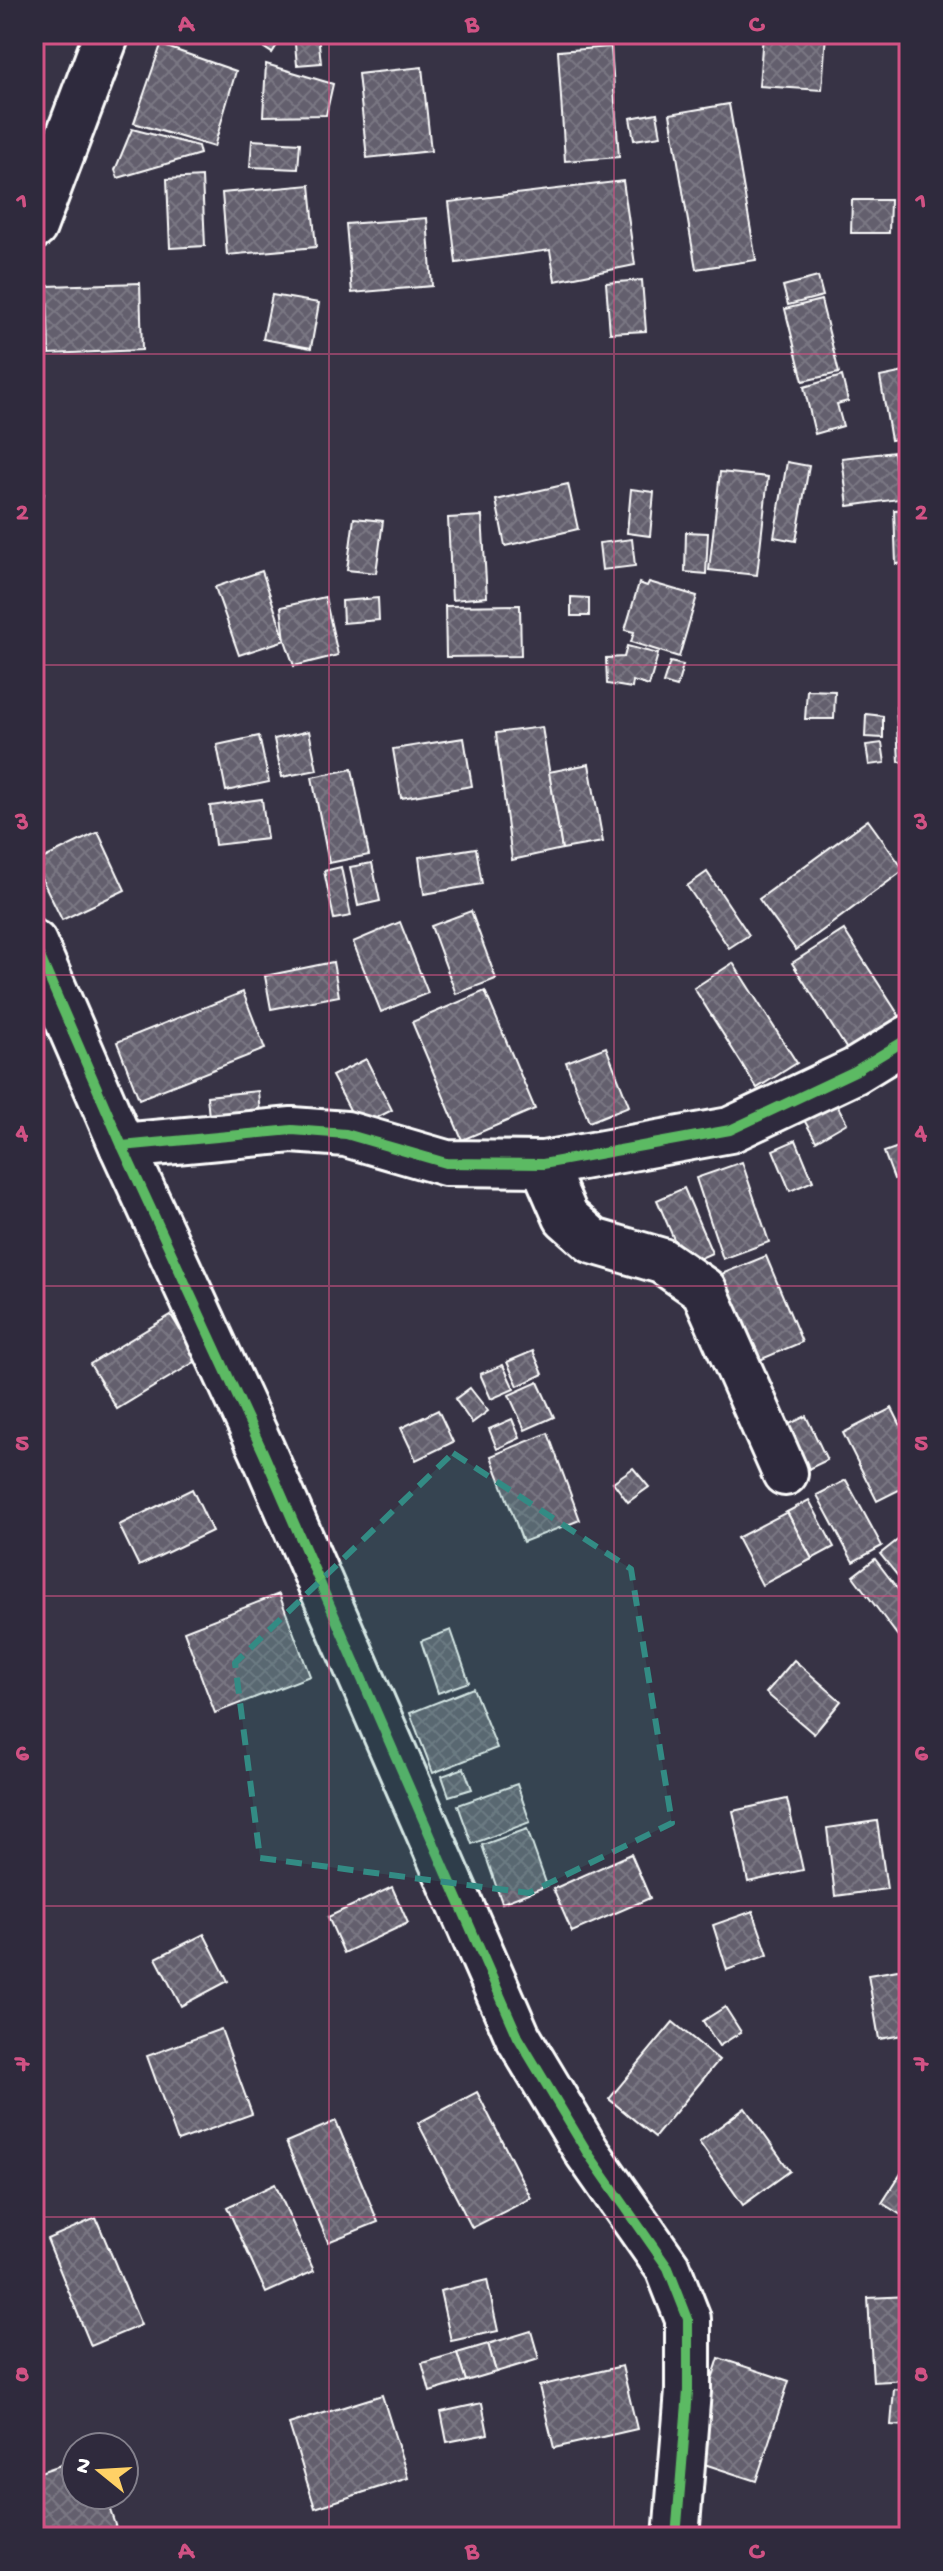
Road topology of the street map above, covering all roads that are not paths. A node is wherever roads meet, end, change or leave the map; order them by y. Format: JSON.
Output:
{"nodes":[{"id":1,"x":107,"y":34,"type":"edge"},
{"id":2,"x":34,"y":227,"type":"edge"},
{"id":3,"x":34,"y":943,"type":"edge"},
{"id":4,"x":909,"y":1038,"type":"edge"},
{"id":5,"x":122,"y":1146,"type":"junction"},
{"id":6,"x":543,"y":1164,"type":"junction"},
{"id":7,"x":785,"y":1473,"type":"dead end"},
{"id":8,"x":676,"y":2537,"type":"edge"}],
"edges":[{"from":1,"to":2,"type":"street"},
{"from":3,"to":5,"type":"street"},
{"from":4,"to":6,"type":"street"},
{"from":5,"to":6,"type":"street"},
{"from":5,"to":8,"type":"street"},
{"from":6,"to":7,"type":"street"}]}
